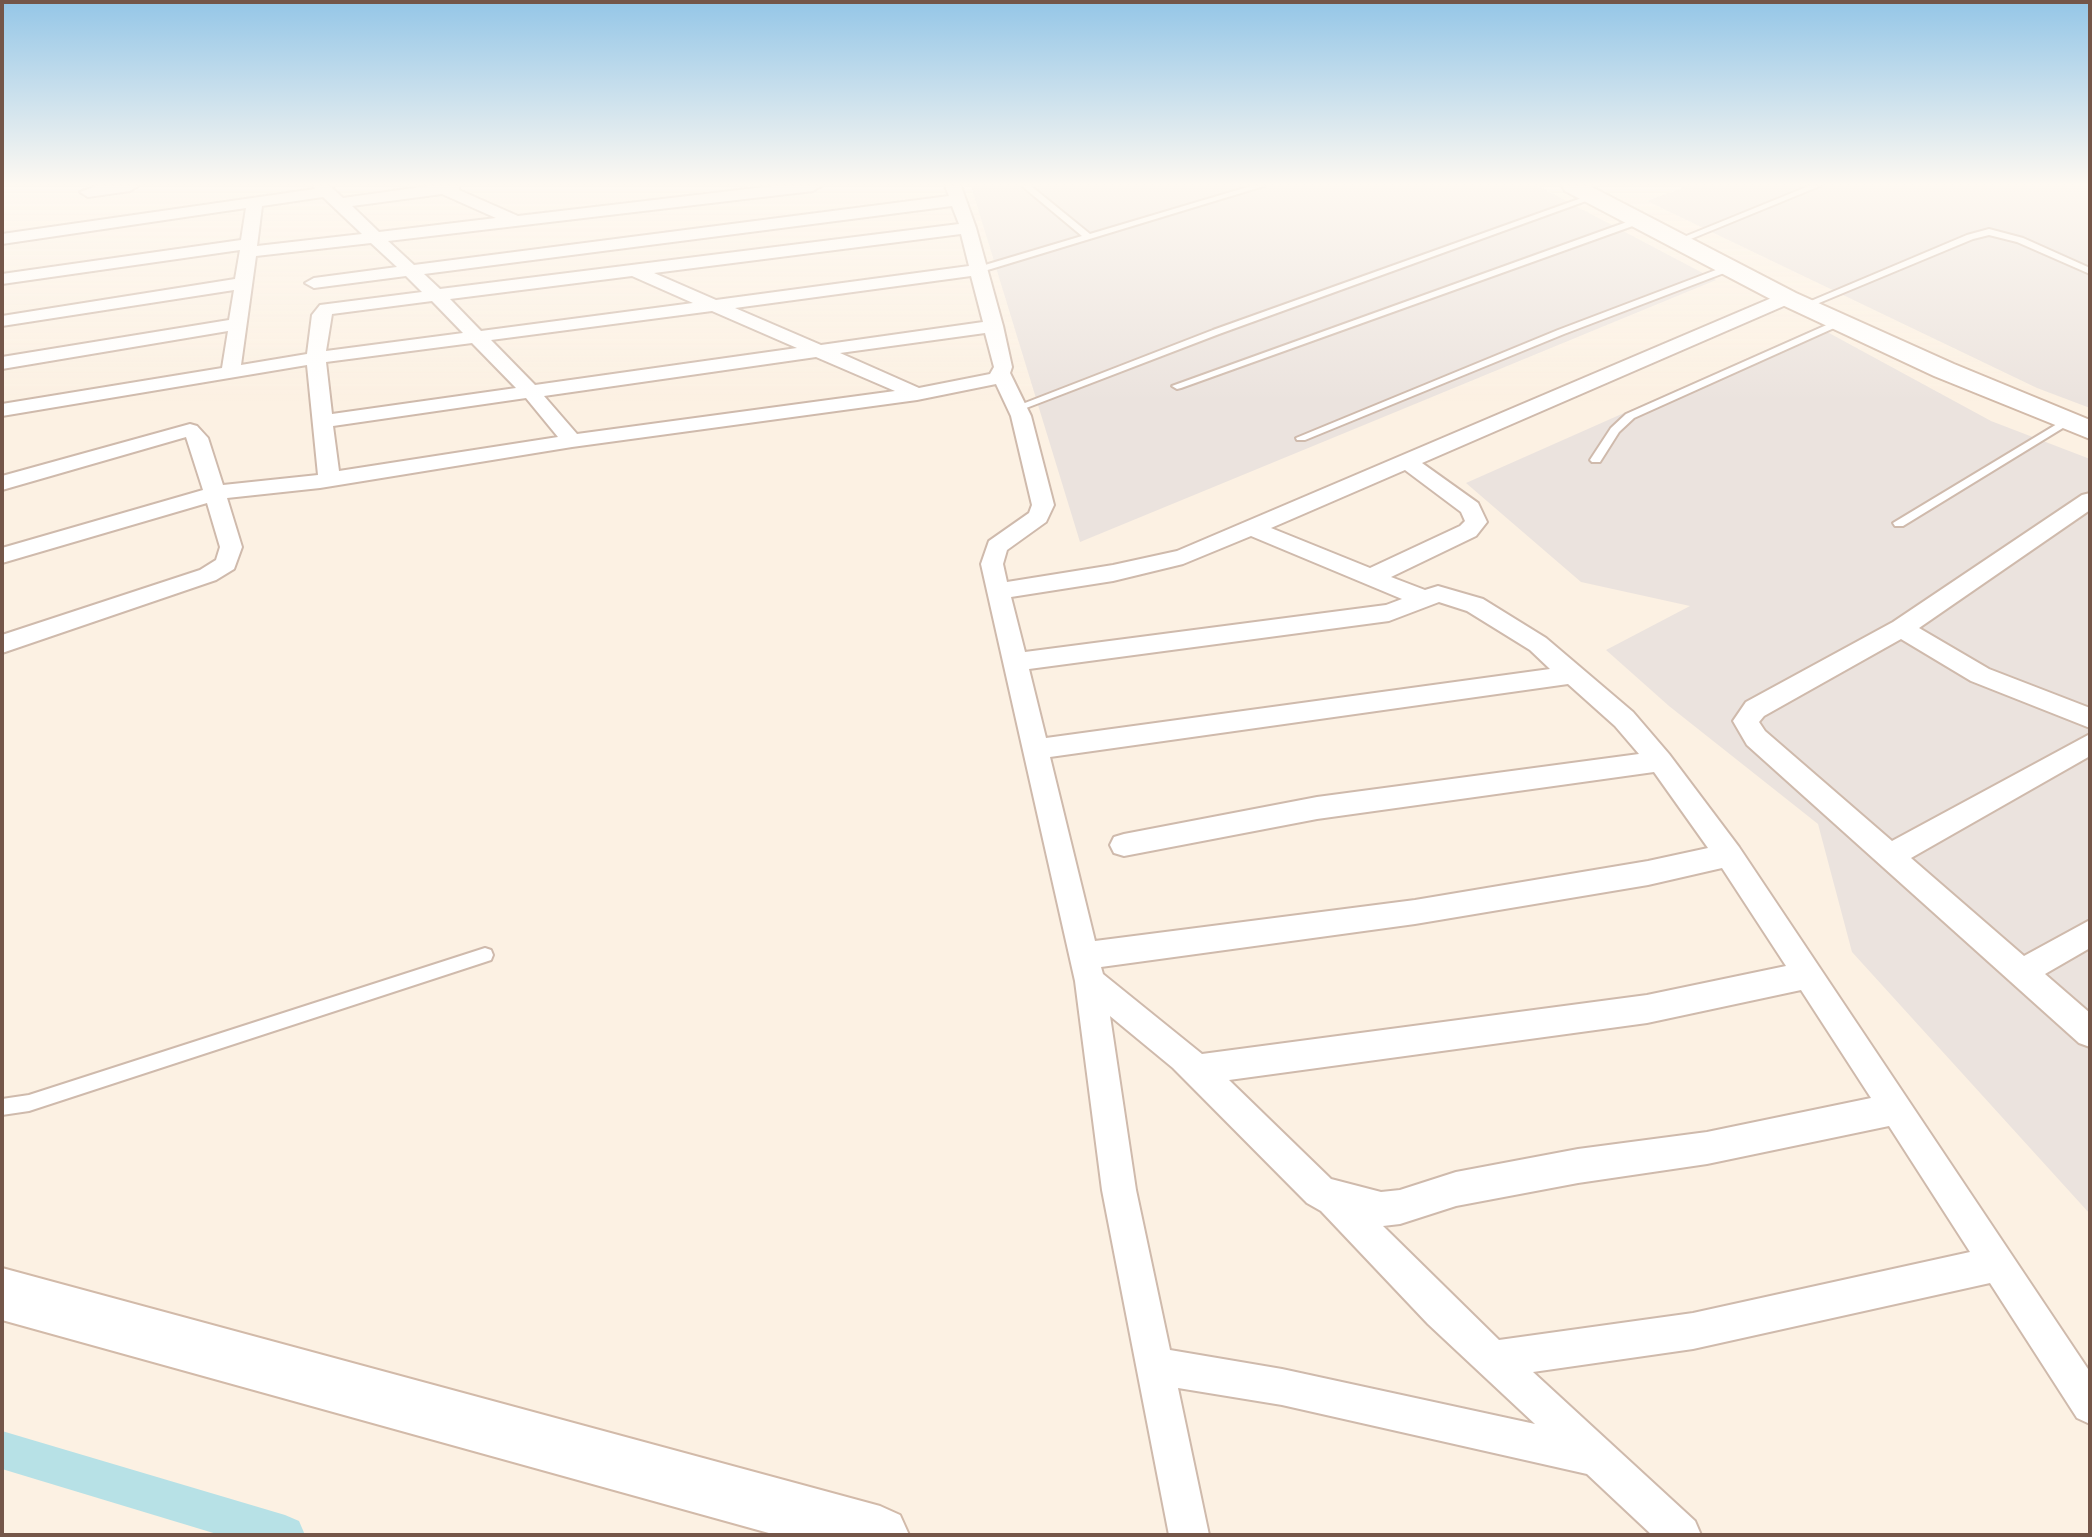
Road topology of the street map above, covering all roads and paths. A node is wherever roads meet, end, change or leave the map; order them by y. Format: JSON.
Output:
{"nodes":[{"id":1,"x":171,"y":258,"type":"edge"},
{"id":2,"x":247,"y":258,"type":"edge"},
{"id":3,"x":397,"y":258,"type":"edge"},
{"id":4,"x":512,"y":258,"type":"edge"},
{"id":5,"x":609,"y":258,"type":"edge"},
{"id":6,"x":740,"y":258,"type":"edge"},
{"id":7,"x":975,"y":258,"type":"edge"},
{"id":8,"x":1019,"y":258,"type":"edge"},
{"id":9,"x":1411,"y":258,"type":"edge"},
{"id":10,"x":1535,"y":258,"type":"edge"},
{"id":11,"x":1710,"y":258,"type":"edge"},
{"id":12,"x":1916,"y":258,"type":"edge"},
{"id":13,"x":2058,"y":258,"type":"edge"},
{"id":14,"x":1729,"y":268,"type":"junction"},
{"id":15,"x":978,"y":270,"type":"junction"},
{"id":16,"x":410,"y":271,"type":"junction"},
{"id":17,"x":638,"y":271,"type":"junction"},
{"id":18,"x":2089,"y":271,"type":"edge"},
{"id":19,"x":2,"y":279,"type":"edge"},
{"id":20,"x":243,"y":283,"type":"junction"},
{"id":21,"x":314,"y":283,"type":"dead end"},
{"id":22,"x":436,"y":295,"type":"junction"},
{"id":23,"x":1795,"y":302,"type":"junction"},
{"id":24,"x":713,"y":306,"type":"junction"},
{"id":25,"x":2,"y":321,"type":"edge"},
{"id":26,"x":1840,"y":322,"type":"junction"},
{"id":27,"x":238,"y":324,"type":"junction"},
{"id":28,"x":994,"y":326,"type":"junction"},
{"id":29,"x":477,"y":337,"type":"junction"},
{"id":30,"x":817,"y":350,"type":"junction"},
{"id":31,"x":316,"y":358,"type":"junction"},
{"id":32,"x":2,"y":363,"type":"edge"},
{"id":33,"x":231,"y":372,"type":"junction"},
{"id":34,"x":1001,"y":374,"type":"junction"},
{"id":35,"x":1177,"y":386,"type":"dead end"},
{"id":36,"x":530,"y":391,"type":"junction"},
{"id":37,"x":917,"y":394,"type":"junction"},
{"id":38,"x":1017,"y":408,"type":"junction"},
{"id":39,"x":2,"y":410,"type":"edge"},
{"id":40,"x":324,"y":421,"type":"junction"},
{"id":41,"x":2079,"y":425,"type":"edge"},
{"id":42,"x":1301,"y":438,"type":"dead end"},
{"id":43,"x":572,"y":441,"type":"junction"},
{"id":44,"x":1596,"y":460,"type":"dead end"},
{"id":45,"x":1406,"y":461,"type":"junction"},
{"id":46,"x":329,"y":479,"type":"junction"},
{"id":47,"x":2,"y":483,"type":"edge"},
{"id":48,"x":216,"y":493,"type":"junction"},
{"id":49,"x":2090,"y":500,"type":"edge"},
{"id":50,"x":1899,"y":523,"type":"dead end"},
{"id":51,"x":1251,"y":528,"type":"junction"},
{"id":52,"x":2,"y":556,"type":"edge"},
{"id":53,"x":1371,"y":577,"type":"junction"},
{"id":54,"x":998,"y":591,"type":"junction"},
{"id":55,"x":1424,"y":599,"type":"junction"},
{"id":56,"x":1901,"y":628,"type":"junction"},
{"id":57,"x":2,"y":644,"type":"edge"},
{"id":58,"x":1016,"y":662,"type":"junction"},
{"id":59,"x":1576,"y":674,"type":"junction"},
{"id":60,"x":2090,"y":718,"type":"edge"},
{"id":61,"x":2090,"y":744,"type":"edge"},
{"id":62,"x":1036,"y":749,"type":"junction"},
{"id":63,"x":1660,"y":761,"type":"junction"},
{"id":64,"x":1124,"y":845,"type":"dead end"},
{"id":65,"x":1729,"y":855,"type":"junction"},
{"id":66,"x":1891,"y":855,"type":"junction"},
{"id":67,"x":2090,"y":933,"type":"edge"},
{"id":68,"x":485,"y":955,"type":"dead end"},
{"id":69,"x":1087,"y":968,"type":"junction"},
{"id":70,"x":2022,"y":972,"type":"junction"},
{"id":71,"x":1808,"y":975,"type":"junction"},
{"id":72,"x":2090,"y":1033,"type":"edge"},
{"id":73,"x":1196,"y":1070,"type":"junction"},
{"id":74,"x":2,"y":1107,"type":"edge"},
{"id":75,"x":1895,"y":1109,"type":"junction"},
{"id":76,"x":1333,"y":1199,"type":"junction"},
{"id":77,"x":1997,"y":1264,"type":"junction"},
{"id":78,"x":2,"y":1294,"type":"edge"},
{"id":79,"x":1492,"y":1359,"type":"junction"},
{"id":80,"x":1155,"y":1366,"type":"junction"},
{"id":81,"x":2090,"y":1405,"type":"edge"},
{"id":82,"x":1596,"y":1456,"type":"junction"},
{"id":83,"x":880,"y":1535,"type":"edge"},
{"id":84,"x":1189,"y":1535,"type":"edge"},
{"id":85,"x":1681,"y":1535,"type":"edge"}],
"edges":[{"from":1,"to":19,"type":"street"},
{"from":2,"to":20,"type":"street"},
{"from":3,"to":16,"type":"street"},
{"from":4,"to":16,"type":"street"},
{"from":5,"to":17,"type":"street"},
{"from":6,"to":17,"type":"street"},
{"from":7,"to":15,"type":"street"},
{"from":8,"to":15,"type":"lane"},
{"from":9,"to":38,"type":"lane"},
{"from":10,"to":35,"type":"lane"},
{"from":11,"to":14,"type":"main road"},
{"from":12,"to":23,"type":"lane"},
{"from":13,"to":18,"type":"lane"},
{"from":14,"to":23,"type":"main road"},
{"from":14,"to":42,"type":"lane"},
{"from":15,"to":24,"type":"street"},
{"from":15,"to":28,"type":"street"},
{"from":16,"to":21,"type":"street"},
{"from":16,"to":22,"type":"street"},
{"from":17,"to":22,"type":"street"},
{"from":17,"to":24,"type":"street"},
{"from":20,"to":25,"type":"street"},
{"from":20,"to":27,"type":"street"},
{"from":22,"to":29,"type":"street"},
{"from":22,"to":31,"type":"street"},
{"from":23,"to":26,"type":"main road"},
{"from":23,"to":45,"type":"street"},
{"from":24,"to":29,"type":"street"},
{"from":24,"to":30,"type":"street"},
{"from":26,"to":41,"type":"main road"},
{"from":26,"to":44,"type":"lane"},
{"from":27,"to":32,"type":"street"},
{"from":27,"to":33,"type":"street"},
{"from":28,"to":30,"type":"street"},
{"from":28,"to":34,"type":"street"},
{"from":29,"to":31,"type":"street"},
{"from":29,"to":36,"type":"street"},
{"from":30,"to":36,"type":"street"},
{"from":30,"to":37,"type":"street"},
{"from":31,"to":33,"type":"street"},
{"from":31,"to":40,"type":"street"},
{"from":33,"to":39,"type":"street"},
{"from":34,"to":37,"type":"street"},
{"from":34,"to":38,"type":"street"},
{"from":36,"to":40,"type":"street"},
{"from":36,"to":43,"type":"street"},
{"from":37,"to":43,"type":"street"},
{"from":38,"to":54,"type":"street"},
{"from":40,"to":46,"type":"street"},
{"from":41,"to":50,"type":"lane"},
{"from":43,"to":46,"type":"street"},
{"from":45,"to":51,"type":"street"},
{"from":45,"to":53,"type":"street"},
{"from":46,"to":48,"type":"street"},
{"from":47,"to":48,"type":"street"},
{"from":48,"to":52,"type":"street"},
{"from":48,"to":57,"type":"street"},
{"from":49,"to":56,"type":"street"},
{"from":51,"to":53,"type":"street"},
{"from":51,"to":54,"type":"street"},
{"from":53,"to":55,"type":"street"},
{"from":54,"to":58,"type":"street"},
{"from":55,"to":58,"type":"street"},
{"from":55,"to":59,"type":"street"},
{"from":56,"to":60,"type":"street"},
{"from":56,"to":66,"type":"street"},
{"from":58,"to":62,"type":"street"},
{"from":59,"to":62,"type":"street"},
{"from":59,"to":63,"type":"street"},
{"from":61,"to":66,"type":"street"},
{"from":62,"to":69,"type":"street"},
{"from":63,"to":64,"type":"street"},
{"from":63,"to":65,"type":"street"},
{"from":65,"to":69,"type":"street"},
{"from":65,"to":71,"type":"street"},
{"from":66,"to":70,"type":"street"},
{"from":67,"to":70,"type":"street"},
{"from":68,"to":74,"type":"lane"},
{"from":69,"to":73,"type":"street"},
{"from":69,"to":80,"type":"street"},
{"from":70,"to":72,"type":"street"},
{"from":71,"to":73,"type":"street"},
{"from":71,"to":75,"type":"street"},
{"from":73,"to":76,"type":"street"},
{"from":75,"to":76,"type":"street"},
{"from":75,"to":77,"type":"street"},
{"from":76,"to":79,"type":"street"},
{"from":77,"to":79,"type":"street"},
{"from":77,"to":81,"type":"street"},
{"from":78,"to":83,"type":"main road"},
{"from":79,"to":82,"type":"street"},
{"from":80,"to":82,"type":"street"},
{"from":80,"to":84,"type":"street"},
{"from":82,"to":85,"type":"street"}]}
